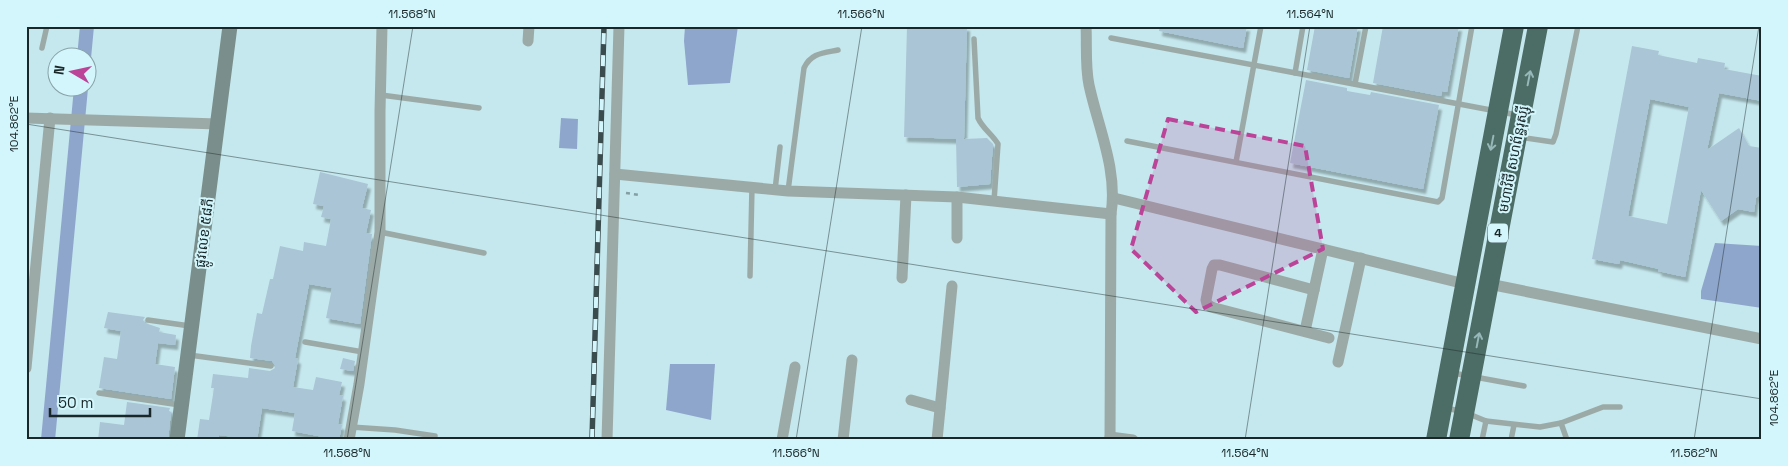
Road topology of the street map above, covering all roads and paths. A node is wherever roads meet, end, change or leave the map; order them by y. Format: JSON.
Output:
{"nodes":[{"id":1,"x":47,"y":26,"type":"edge"},
{"id":2,"x":230,"y":26,"type":"edge"},
{"id":3,"x":382,"y":26,"type":"edge"},
{"id":4,"x":529,"y":26,"type":"edge"},
{"id":5,"x":619,"y":26,"type":"edge"},
{"id":6,"x":1086,"y":26,"type":"edge"},
{"id":7,"x":1261,"y":26,"type":"edge"},
{"id":8,"x":1303,"y":26,"type":"edge"},
{"id":9,"x":1366,"y":26,"type":"edge"},
{"id":10,"x":1472,"y":26,"type":"edge"},
{"id":11,"x":1514,"y":26,"type":"edge"},
{"id":12,"x":1538,"y":26,"type":"edge"},
{"id":13,"x":1578,"y":26,"type":"edge"},
{"id":14,"x":1111,"y":38,"type":"dead end"},
{"id":15,"x":974,"y":39,"type":"dead end"},
{"id":16,"x":528,"y":41,"type":"dead end"},
{"id":17,"x":42,"y":48,"type":"dead end"},
{"id":18,"x":838,"y":50,"type":"dead end"},
{"id":19,"x":1254,"y":65,"type":"junction"},
{"id":20,"x":1295,"y":73,"type":"junction"},
{"id":21,"x":1355,"y":84,"type":"junction"},
{"id":22,"x":381,"y":95,"type":"junction"},
{"id":23,"x":1458,"y":104,"type":"junction"},
{"id":24,"x":479,"y":108,"type":"dead end"},
{"id":25,"x":1498,"y":112,"type":"junction"},
{"id":26,"x":1521,"y":116,"type":"junction"},
{"id":27,"x":26,"y":118,"type":"edge"},
{"id":28,"x":54,"y":118,"type":"junction"},
{"id":29,"x":218,"y":124,"type":"junction"},
{"id":30,"x":1517,"y":137,"type":"junction"},
{"id":31,"x":1127,"y":141,"type":"dead end"},
{"id":32,"x":780,"y":147,"type":"dead end"},
{"id":33,"x":1236,"y":162,"type":"junction"},
{"id":34,"x":615,"y":174,"type":"junction"},
{"id":35,"x":752,"y":187,"type":"junction"},
{"id":36,"x":775,"y":190,"type":"junction"},
{"id":37,"x":788,"y":191,"type":"junction"},
{"id":38,"x":906,"y":195,"type":"junction"},
{"id":39,"x":957,"y":197,"type":"junction"},
{"id":40,"x":1114,"y":198,"type":"junction"},
{"id":41,"x":994,"y":201,"type":"junction"},
{"id":42,"x":1111,"y":214,"type":"junction"},
{"id":43,"x":380,"y":232,"type":"junction"},
{"id":44,"x":957,"y":238,"type":"dead end"},
{"id":45,"x":1323,"y":249,"type":"junction"},
{"id":46,"x":484,"y":253,"type":"dead end"},
{"id":47,"x":1361,"y":258,"type":"junction"},
{"id":48,"x":750,"y":276,"type":"dead end"},
{"id":49,"x":902,"y":278,"type":"dead end"},
{"id":50,"x":1465,"y":284,"type":"junction"},
{"id":51,"x":1489,"y":284,"type":"junction"},
{"id":52,"x":952,"y":286,"type":"dead end"},
{"id":53,"x":1314,"y":290,"type":"junction"},
{"id":54,"x":148,"y":320,"type":"dead end"},
{"id":55,"x":192,"y":326,"type":"junction"},
{"id":56,"x":1305,"y":331,"type":"junction"},
{"id":57,"x":1329,"y":338,"type":"dead end"},
{"id":58,"x":1762,"y":339,"type":"edge"},
{"id":59,"x":305,"y":342,"type":"dead end"},
{"id":60,"x":363,"y":352,"type":"junction"},
{"id":61,"x":189,"y":355,"type":"junction"},
{"id":62,"x":852,"y":360,"type":"dead end"},
{"id":63,"x":1338,"y":362,"type":"dead end"},
{"id":64,"x":26,"y":366,"type":"edge"},
{"id":65,"x":271,"y":366,"type":"dead end"},
{"id":66,"x":795,"y":367,"type":"dead end"},
{"id":67,"x":1449,"y":372,"type":"junction"},
{"id":68,"x":1471,"y":376,"type":"junction"},
{"id":69,"x":1524,"y":386,"type":"dead end"},
{"id":70,"x":99,"y":393,"type":"dead end"},
{"id":71,"x":911,"y":400,"type":"dead end"},
{"id":72,"x":182,"y":405,"type":"junction"},
{"id":73,"x":1620,"y":407,"type":"dead end"},
{"id":74,"x":940,"y":408,"type":"junction"},
{"id":75,"x":1442,"y":408,"type":"junction"},
{"id":76,"x":1464,"y":412,"type":"junction"},
{"id":77,"x":1486,"y":421,"type":"junction"},
{"id":78,"x":1561,"y":423,"type":"junction"},
{"id":79,"x":1514,"y":425,"type":"junction"},
{"id":80,"x":352,"y":426,"type":"junction"},
{"id":81,"x":435,"y":436,"type":"dead end"},
{"id":82,"x":1110,"y":438,"type":"edge"},
{"id":83,"x":177,"y":440,"type":"edge"},
{"id":84,"x":349,"y":440,"type":"edge"},
{"id":85,"x":607,"y":440,"type":"edge"},
{"id":86,"x":782,"y":440,"type":"edge"},
{"id":87,"x":843,"y":440,"type":"edge"},
{"id":88,"x":937,"y":440,"type":"edge"},
{"id":89,"x":1132,"y":440,"type":"edge"},
{"id":90,"x":1436,"y":440,"type":"edge"},
{"id":91,"x":1459,"y":440,"type":"edge"},
{"id":92,"x":1482,"y":440,"type":"edge"},
{"id":93,"x":1511,"y":440,"type":"edge"},
{"id":94,"x":1567,"y":440,"type":"edge"}],
"edges":[{"from":1,"to":17,"type":"lane"},
{"from":2,"to":29,"type":"street","name":"ផ្លូវលេខ ៥៨ភី"},
{"from":3,"to":22,"type":"street"},
{"from":4,"to":16,"type":"street"},
{"from":5,"to":34,"type":"street"},
{"from":6,"to":40,"type":"street"},
{"from":7,"to":19,"type":"lane"},
{"from":8,"to":20,"type":"lane"},
{"from":9,"to":21,"type":"lane"},
{"from":10,"to":23,"type":"lane"},
{"from":11,"to":25,"type":"highway","name":"មហាវិថី សហព័ន្ធរុស្ស៊ី","number":"4"},
{"from":26,"to":12,"type":"highway","name":"មហាវិថី សហព័ន្ធរុស្ស៊ី","number":"4","one_way":true},
{"from":13,"to":30,"type":"lane"},
{"from":14,"to":19,"type":"lane"},
{"from":15,"to":41,"type":"lane"},
{"from":18,"to":37,"type":"lane"},
{"from":19,"to":20,"type":"lane"},
{"from":19,"to":33,"type":"lane"},
{"from":20,"to":21,"type":"lane"},
{"from":21,"to":23,"type":"lane"},
{"from":22,"to":24,"type":"lane"},
{"from":22,"to":43,"type":"street"},
{"from":23,"to":25,"type":"lane"},
{"from":23,"to":33,"type":"lane"},
{"from":25,"to":26,"type":"lane"},
{"from":25,"to":50,"type":"highway","name":"មហាវិថី សហព័ន្ធរុស្ស៊ី","number":"4","one_way":true},
{"from":26,"to":30,"type":"highway","name":"មហាវិថី សហព័ន្ធរុស្ស៊ី","number":"4"},
{"from":27,"to":28,"type":"street"},
{"from":28,"to":29,"type":"street"},
{"from":28,"to":64,"type":"street"},
{"from":29,"to":55,"type":"street","name":"ផ្លូវលេខ ៥៨ភី"},
{"from":30,"to":51,"type":"highway","name":"មហាវិថី សហព័ន្ធរុស្ស៊ី","number":"4"},
{"from":31,"to":33,"type":"lane"},
{"from":32,"to":36,"type":"lane"},
{"from":34,"to":35,"type":"street"},
{"from":34,"to":85,"type":"street"},
{"from":35,"to":36,"type":"street"},
{"from":35,"to":48,"type":"lane"},
{"from":36,"to":37,"type":"street"},
{"from":37,"to":38,"type":"street"},
{"from":38,"to":39,"type":"street"},
{"from":38,"to":49,"type":"street"},
{"from":39,"to":41,"type":"street"},
{"from":39,"to":44,"type":"street"},
{"from":40,"to":42,"type":"street"},
{"from":40,"to":45,"type":"street"},
{"from":41,"to":42,"type":"street"},
{"from":42,"to":82,"type":"street"},
{"from":43,"to":46,"type":"lane"},
{"from":43,"to":60,"type":"street"},
{"from":45,"to":47,"type":"street"},
{"from":45,"to":53,"type":"street"},
{"from":47,"to":50,"type":"street"},
{"from":47,"to":63,"type":"street"},
{"from":50,"to":67,"type":"highway","name":"មហាវិថី សហព័ន្ធរុស្ស៊ី","number":"4"},
{"from":51,"to":58,"type":"street"},
{"from":68,"to":51,"type":"highway","name":"មហាវិថី សហព័ន្ធរុស្ស៊ី","number":"4","one_way":true},
{"from":52,"to":74,"type":"street"},
{"from":53,"to":56,"type":"street"},
{"from":53,"to":56,"type":"street"},
{"from":54,"to":55,"type":"lane"},
{"from":55,"to":61,"type":"street","name":"ផ្លូវលេខ ៥៨ភី"},
{"from":56,"to":57,"type":"street"},
{"from":59,"to":60,"type":"lane"},
{"from":60,"to":80,"type":"street"},
{"from":61,"to":65,"type":"lane"},
{"from":61,"to":72,"type":"street","name":"ផ្លូវលេខ ៥៨ភី"},
{"from":62,"to":87,"type":"street"},
{"from":66,"to":86,"type":"street"},
{"from":67,"to":68,"type":"lane"},
{"from":67,"to":75,"type":"highway","name":"មហាវិថី សហព័ន្ធរុស្ស៊ី","number":"4"},
{"from":68,"to":69,"type":"lane"},
{"from":68,"to":76,"type":"highway","name":"មហាវិថី សហព័ន្ធរុស្ស៊ី","number":"4"},
{"from":70,"to":72,"type":"lane"},
{"from":71,"to":74,"type":"street"},
{"from":72,"to":83,"type":"street","name":"ផ្លូវលេខ ៥៨ភី"},
{"from":73,"to":78,"type":"lane"},
{"from":74,"to":88,"type":"street"},
{"from":75,"to":76,"type":"lane"},
{"from":75,"to":90,"type":"highway","name":"មហាវិថី សហព័ន្ធរុស្ស៊ី","number":"4"},
{"from":76,"to":77,"type":"lane"},
{"from":76,"to":91,"type":"highway","name":"មហាវិថី សហព័ន្ធរុស្ស៊ី","number":"4"},
{"from":77,"to":79,"type":"lane"},
{"from":77,"to":92,"type":"lane"},
{"from":78,"to":79,"type":"lane"},
{"from":78,"to":94,"type":"lane"},
{"from":79,"to":93,"type":"lane"},
{"from":80,"to":81,"type":"lane"},
{"from":80,"to":84,"type":"street"},
{"from":82,"to":89,"type":"street"}]}
